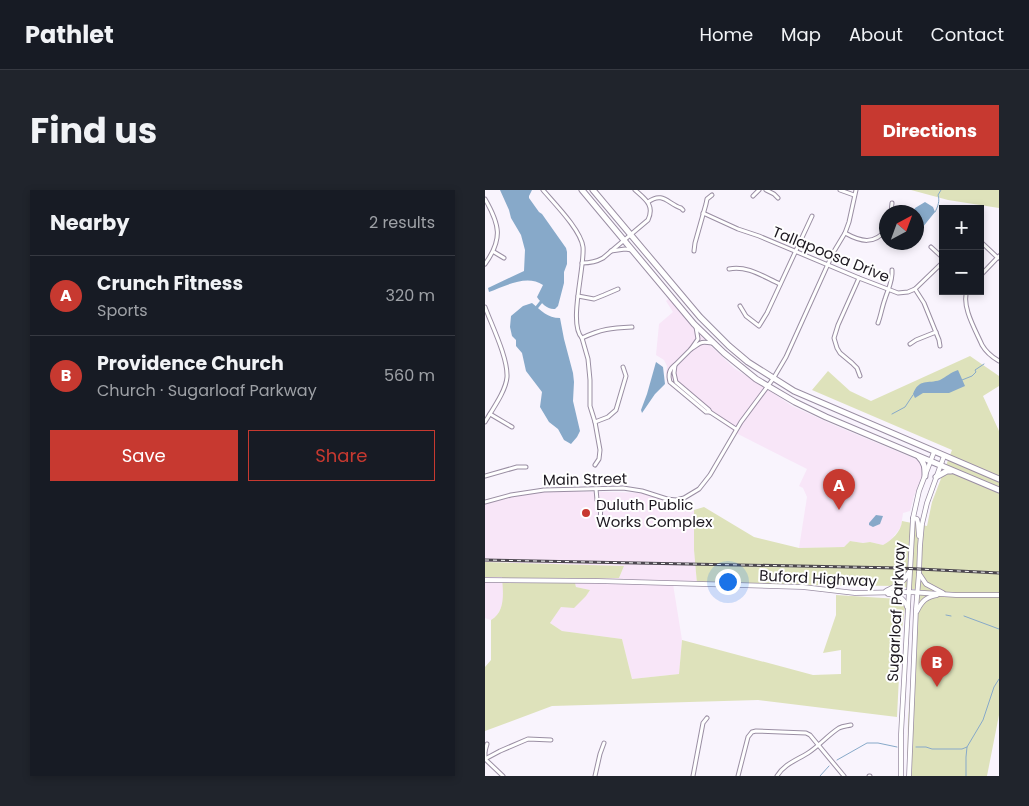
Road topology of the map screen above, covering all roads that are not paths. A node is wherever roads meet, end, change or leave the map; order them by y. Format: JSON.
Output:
{"nodes":[{"id":1,"x":543,"y":190,"type":"edge"},
{"id":2,"x":582,"y":190,"type":"edge"},
{"id":3,"x":593,"y":190,"type":"edge"},
{"id":4,"x":635,"y":190,"type":"edge"},
{"id":5,"x":759,"y":190,"type":"edge"},
{"id":6,"x":766,"y":190,"type":"edge"},
{"id":7,"x":840,"y":190,"type":"edge"},
{"id":8,"x":856,"y":190,"type":"edge"},
{"id":9,"x":712,"y":195,"type":"dead end"},
{"id":10,"x":854,"y":195,"type":"junction"},
{"id":11,"x":753,"y":196,"type":"dead end"},
{"id":12,"x":778,"y":198,"type":"dead end"},
{"id":13,"x":485,"y":199,"type":"edge"},
{"id":14,"x":648,"y":202,"type":"junction"},
{"id":15,"x":683,"y":210,"type":"dead end"},
{"id":16,"x":703,"y":213,"type":"junction"},
{"id":17,"x":812,"y":216,"type":"dead end"},
{"id":18,"x":845,"y":233,"type":"junction"},
{"id":19,"x":630,"y":235,"type":"junction"},
{"id":20,"x":879,"y":237,"type":"edge"},
{"id":21,"x":624,"y":240,"type":"junction"},
{"id":22,"x":984,"y":245,"type":"edge"},
{"id":23,"x":931,"y":246,"type":"dead end"},
{"id":24,"x":632,"y":250,"type":"junction"},
{"id":25,"x":611,"y":251,"type":"junction"},
{"id":26,"x":694,"y":251,"type":"dead end"},
{"id":27,"x":795,"y":251,"type":"junction"},
{"id":28,"x":493,"y":252,"type":"junction"},
{"id":29,"x":939,"y":255,"type":"edge"},
{"id":30,"x":998,"y":257,"type":"edge"},
{"id":31,"x":504,"y":258,"type":"dead end"},
{"id":32,"x":582,"y":263,"type":"junction"},
{"id":33,"x":485,"y":264,"type":"edge"},
{"id":34,"x":939,"y":264,"type":"edge"},
{"id":35,"x":828,"y":265,"type":"junction"},
{"id":36,"x":729,"y":268,"type":"dead end"},
{"id":37,"x":892,"y":270,"type":"dead end"},
{"id":38,"x":984,"y":272,"type":"edge"},
{"id":39,"x":859,"y":278,"type":"junction"},
{"id":40,"x":781,"y":284,"type":"junction"},
{"id":41,"x":619,"y":289,"type":"dead end"},
{"id":42,"x":915,"y":289,"type":"junction"},
{"id":43,"x":888,"y":290,"type":"junction"},
{"id":44,"x":966,"y":295,"type":"edge"},
{"id":45,"x":578,"y":296,"type":"junction"},
{"id":46,"x":740,"y":306,"type":"dead end"},
{"id":47,"x":485,"y":307,"type":"edge"},
{"id":48,"x":486,"y":314,"type":"edge"},
{"id":49,"x":878,"y":323,"type":"dead end"},
{"id":50,"x":696,"y":326,"type":"junction"},
{"id":51,"x":632,"y":327,"type":"dead end"},
{"id":52,"x":937,"y":332,"type":"junction"},
{"id":53,"x":582,"y":338,"type":"junction"},
{"id":54,"x":713,"y":343,"type":"junction"},
{"id":55,"x":910,"y":344,"type":"dead end"},
{"id":56,"x":940,"y":346,"type":"dead end"},
{"id":57,"x":691,"y":349,"type":"junction"},
{"id":58,"x":999,"y":361,"type":"edge"},
{"id":59,"x":623,"y":367,"type":"dead end"},
{"id":60,"x":860,"y":376,"type":"dead end"},
{"id":61,"x":773,"y":379,"type":"junction"},
{"id":62,"x":767,"y":387,"type":"junction"},
{"id":63,"x":490,"y":414,"type":"junction"},
{"id":64,"x":485,"y":422,"type":"edge"},
{"id":65,"x":595,"y":422,"type":"junction"},
{"id":66,"x":512,"y":427,"type":"dead end"},
{"id":67,"x":736,"y":429,"type":"junction"},
{"id":68,"x":934,"y":452,"type":"junction"},
{"id":69,"x":919,"y":456,"type":"junction"},
{"id":70,"x":944,"y":456,"type":"junction"},
{"id":71,"x":931,"y":461,"type":"junction"},
{"id":72,"x":595,"y":465,"type":"dead end"},
{"id":73,"x":940,"y":465,"type":"junction"},
{"id":74,"x":526,"y":467,"type":"dead end"},
{"id":75,"x":954,"y":471,"type":"junction"},
{"id":76,"x":485,"y":476,"type":"edge"},
{"id":77,"x":925,"y":476,"type":"junction"},
{"id":78,"x":935,"y":477,"type":"junction"},
{"id":79,"x":999,"y":479,"type":"edge"},
{"id":80,"x":596,"y":489,"type":"junction"},
{"id":81,"x":999,"y":490,"type":"edge"},
{"id":82,"x":485,"y":502,"type":"edge"},
{"id":83,"x":913,"y":518,"type":"junction"},
{"id":84,"x":600,"y":522,"type":"dead end"},
{"id":85,"x":920,"y":546,"type":"junction"},
{"id":86,"x":910,"y":570,"type":"junction"},
{"id":87,"x":919,"y":574,"type":"junction"},
{"id":88,"x":485,"y":580,"type":"edge"},
{"id":89,"x":884,"y":592,"type":"junction"},
{"id":90,"x":909,"y":592,"type":"junction"},
{"id":91,"x":918,"y":592,"type":"junction"},
{"id":92,"x":944,"y":594,"type":"junction"},
{"id":93,"x":999,"y":595,"type":"edge"},
{"id":94,"x":908,"y":611,"type":"junction"},
{"id":95,"x":916,"y":614,"type":"junction"},
{"id":96,"x":707,"y":718,"type":"dead end"},
{"id":97,"x":851,"y":725,"type":"dead end"},
{"id":98,"x":551,"y":740,"type":"dead end"},
{"id":99,"x":604,"y":743,"type":"dead end"},
{"id":100,"x":487,"y":744,"type":"dead end"},
{"id":101,"x":818,"y":745,"type":"junction"},
{"id":102,"x":485,"y":751,"type":"edge"},
{"id":103,"x":485,"y":759,"type":"edge"},
{"id":104,"x":503,"y":776,"type":"edge"},
{"id":105,"x":595,"y":776,"type":"edge"},
{"id":106,"x":693,"y":776,"type":"edge"},
{"id":107,"x":739,"y":776,"type":"edge"},
{"id":108,"x":777,"y":776,"type":"edge"},
{"id":109,"x":844,"y":776,"type":"edge"},
{"id":110,"x":901,"y":776,"type":"edge"},
{"id":111,"x":909,"y":776,"type":"edge"}],
"edges":[{"from":1,"to":32,"type":"street"},
{"from":2,"to":21,"type":"highway"},
{"from":3,"to":19,"type":"highway"},
{"from":4,"to":14,"type":"street"},
{"from":5,"to":11,"type":"street"},
{"from":6,"to":12,"type":"street"},
{"from":7,"to":10,"type":"street"},
{"from":8,"to":10,"type":"street","name":"Main Street"},
{"from":9,"to":16,"type":"street"},
{"from":10,"to":18,"type":"street","name":"Main Street"},
{"from":13,"to":28,"type":"street"},
{"from":14,"to":15,"type":"street"},
{"from":14,"to":19,"type":"street"},
{"from":16,"to":26,"type":"street"},
{"from":16,"to":27,"type":"street","name":"Tallapoosa Drive"},
{"from":17,"to":27,"type":"street"},
{"from":18,"to":20,"type":"street"},
{"from":18,"to":35,"type":"street","name":"Main Street"},
{"from":19,"to":21,"type":"street"},
{"from":19,"to":61,"type":"highway"},
{"from":21,"to":24,"type":"highway"},
{"from":21,"to":25,"type":"street"},
{"from":22,"to":30,"type":"street"},
{"from":23,"to":29,"type":"street"},
{"from":24,"to":25,"type":"street"},
{"from":24,"to":50,"type":"highway"},
{"from":25,"to":32,"type":"street"},
{"from":27,"to":35,"type":"street","name":"Tallapoosa Drive"},
{"from":27,"to":40,"type":"street"},
{"from":28,"to":31,"type":"street"},
{"from":28,"to":33,"type":"street"},
{"from":30,"to":38,"type":"street"},
{"from":32,"to":45,"type":"street"},
{"from":34,"to":42,"type":"street"},
{"from":35,"to":39,"type":"street","name":"Tallapoosa Drive"},
{"from":35,"to":61,"type":"street","name":"Main Street"},
{"from":36,"to":40,"type":"street"},
{"from":37,"to":43,"type":"street"},
{"from":39,"to":43,"type":"street","name":"Tallapoosa Drive"},
{"from":39,"to":60,"type":"street"},
{"from":40,"to":46,"type":"street"},
{"from":41,"to":45,"type":"street"},
{"from":42,"to":43,"type":"street","name":"Tallapoosa Drive"},
{"from":42,"to":52,"type":"street"},
{"from":43,"to":49,"type":"street"},
{"from":44,"to":58,"type":"street"},
{"from":45,"to":53,"type":"street"},
{"from":47,"to":48,"type":"street"},
{"from":48,"to":63,"type":"street"},
{"from":50,"to":54,"type":"highway"},
{"from":50,"to":57,"type":"street"},
{"from":51,"to":53,"type":"street"},
{"from":52,"to":55,"type":"street"},
{"from":52,"to":56,"type":"street"},
{"from":53,"to":65,"type":"street"},
{"from":54,"to":57,"type":"street"},
{"from":54,"to":62,"type":"highway"},
{"from":57,"to":67,"type":"street"},
{"from":59,"to":65,"type":"street"},
{"from":61,"to":62,"type":"street","name":"Main Street"},
{"from":61,"to":68,"type":"highway"},
{"from":62,"to":67,"type":"street","name":"Main Street"},
{"from":62,"to":69,"type":"highway"},
{"from":63,"to":64,"type":"street"},
{"from":63,"to":66,"type":"street"},
{"from":65,"to":72,"type":"street"},
{"from":67,"to":80,"type":"street","name":"Main Street"},
{"from":68,"to":70,"type":"highway"},
{"from":68,"to":71,"type":"main road","name":"Sugarloaf Parkway"},
{"from":69,"to":71,"type":"highway"},
{"from":69,"to":77,"type":"highway"},
{"from":70,"to":73,"type":"main road","name":"Sugarloaf Parkway"},
{"from":70,"to":79,"type":"highway"},
{"from":71,"to":73,"type":"highway"},
{"from":71,"to":77,"type":"main road","name":"Sugarloaf Parkway"},
{"from":73,"to":75,"type":"highway"},
{"from":73,"to":78,"type":"main road","name":"Sugarloaf Parkway"},
{"from":74,"to":76,"type":"street"},
{"from":75,"to":78,"type":"highway"},
{"from":75,"to":81,"type":"highway"},
{"from":77,"to":83,"type":"main road","name":"Sugarloaf Parkway"},
{"from":78,"to":85,"type":"main road","name":"Sugarloaf Parkway"},
{"from":80,"to":82,"type":"street","name":"Main Street"},
{"from":80,"to":84,"type":"street"},
{"from":83,"to":85,"type":"main road"},
{"from":83,"to":86,"type":"main road","name":"Sugarloaf Parkway"},
{"from":85,"to":87,"type":"main road","name":"Sugarloaf Parkway"},
{"from":86,"to":89,"type":"main road"},
{"from":86,"to":90,"type":"main road","name":"Sugarloaf Parkway"},
{"from":87,"to":91,"type":"main road","name":"Sugarloaf Parkway"},
{"from":87,"to":92,"type":"main road"},
{"from":88,"to":89,"type":"main road","name":"Buford Highway"},
{"from":89,"to":90,"type":"main road","name":"Buford Highway"},
{"from":89,"to":94,"type":"main road"},
{"from":90,"to":91,"type":"main road","name":"Buford Highway"},
{"from":90,"to":94,"type":"main road","name":"Sugarloaf Parkway"},
{"from":91,"to":92,"type":"main road","name":"Buford Highway"},
{"from":91,"to":95,"type":"main road","name":"Sugarloaf Parkway"},
{"from":92,"to":93,"type":"main road","name":"Buford Highway"},
{"from":92,"to":95,"type":"main road"},
{"from":94,"to":110,"type":"main road","name":"Sugarloaf Parkway"},
{"from":95,"to":111,"type":"main road","name":"Sugarloaf Parkway"},
{"from":96,"to":106,"type":"street"},
{"from":97,"to":101,"type":"street"},
{"from":98,"to":103,"type":"street"},
{"from":99,"to":105,"type":"street"},
{"from":100,"to":102,"type":"street"},
{"from":101,"to":107,"type":"street"},
{"from":101,"to":108,"type":"street"},
{"from":101,"to":109,"type":"street"},
{"from":102,"to":103,"type":"street"},
{"from":103,"to":104,"type":"street"}]}
